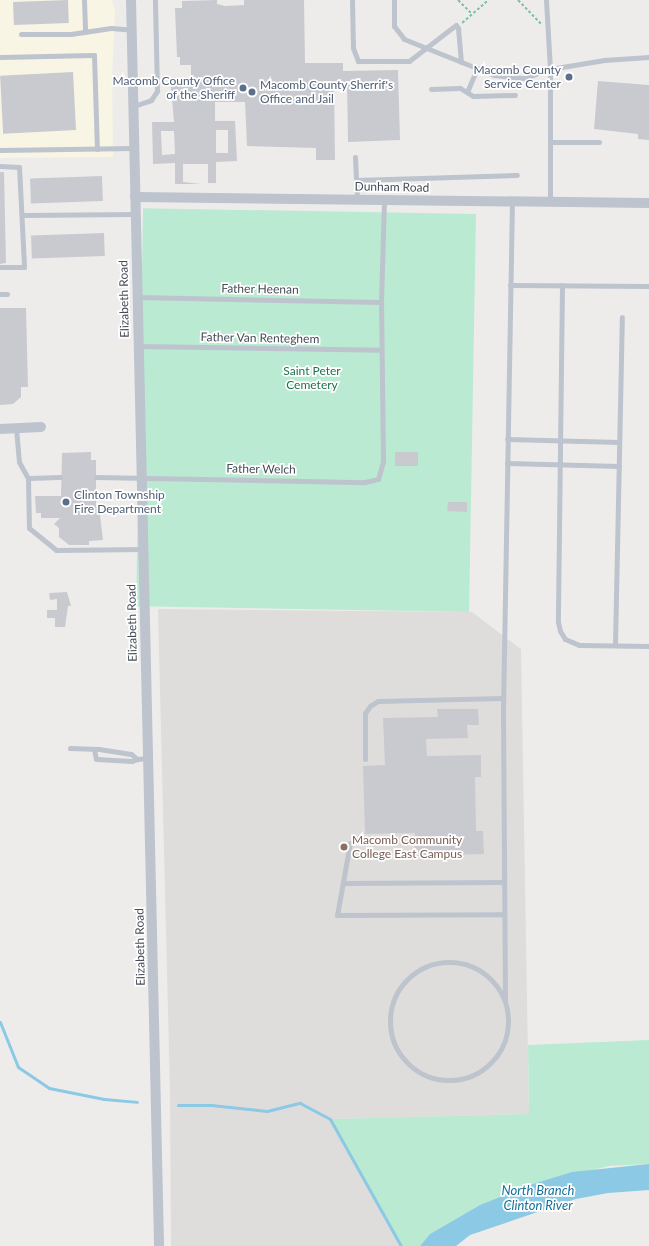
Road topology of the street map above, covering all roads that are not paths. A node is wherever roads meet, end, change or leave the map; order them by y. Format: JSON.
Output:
{"nodes":[{"id":1,"x":84,"y":0,"type":"edge"},
{"id":2,"x":131,"y":0,"type":"edge"},
{"id":3,"x":155,"y":0,"type":"edge"},
{"id":4,"x":352,"y":0,"type":"edge"},
{"id":5,"x":394,"y":0,"type":"edge"},
{"id":6,"x":546,"y":0,"type":"edge"},
{"id":7,"x":132,"y":30,"type":"junction"},
{"id":8,"x":85,"y":32,"type":"junction"},
{"id":9,"x":21,"y":34,"type":"dead end"},
{"id":10,"x":424,"y":48,"type":"junction"},
{"id":11,"x":0,"y":57,"type":"edge"},
{"id":12,"x":649,"y":57,"type":"edge"},
{"id":13,"x":462,"y":62,"type":"junction"},
{"id":14,"x":477,"y":68,"type":"junction"},
{"id":15,"x":550,"y":69,"type":"junction"},
{"id":16,"x":431,"y":89,"type":"dead end"},
{"id":17,"x":466,"y":92,"type":"junction"},
{"id":18,"x":515,"y":95,"type":"dead end"},
{"id":19,"x":134,"y":106,"type":"junction"},
{"id":20,"x":550,"y":142,"type":"junction"},
{"id":21,"x":599,"y":142,"type":"dead end"},
{"id":22,"x":134,"y":148,"type":"junction"},
{"id":23,"x":97,"y":149,"type":"junction"},
{"id":24,"x":0,"y":150,"type":"edge"},
{"id":25,"x":356,"y":157,"type":"dead end"},
{"id":26,"x":0,"y":166,"type":"edge"},
{"id":27,"x":517,"y":175,"type":"dead end"},
{"id":28,"x":356,"y":180,"type":"junction"},
{"id":29,"x":136,"y":198,"type":"junction"},
{"id":30,"x":357,"y":199,"type":"junction"},
{"id":31,"x":384,"y":199,"type":"junction"},
{"id":32,"x":512,"y":202,"type":"junction"},
{"id":33,"x":550,"y":202,"type":"junction"},
{"id":34,"x":649,"y":203,"type":"edge"},
{"id":35,"x":136,"y":214,"type":"junction"},
{"id":36,"x":22,"y":215,"type":"junction"},
{"id":37,"x":0,"y":267,"type":"edge"},
{"id":38,"x":510,"y":285,"type":"junction"},
{"id":39,"x":562,"y":285,"type":"junction"},
{"id":40,"x":649,"y":286,"type":"edge"},
{"id":41,"x":0,"y":294,"type":"edge"},
{"id":42,"x":7,"y":294,"type":"dead end"},
{"id":43,"x":137,"y":297,"type":"junction"},
{"id":44,"x":381,"y":302,"type":"junction"},
{"id":45,"x":622,"y":317,"type":"dead end"},
{"id":46,"x":138,"y":346,"type":"junction"},
{"id":47,"x":381,"y":350,"type":"junction"},
{"id":48,"x":41,"y":427,"type":"dead end"},
{"id":49,"x":16,"y":428,"type":"junction"},
{"id":50,"x":0,"y":429,"type":"edge"},
{"id":51,"x":507,"y":439,"type":"junction"},
{"id":52,"x":560,"y":440,"type":"junction"},
{"id":53,"x":619,"y":442,"type":"junction"},
{"id":54,"x":507,"y":463,"type":"junction"},
{"id":55,"x":560,"y":464,"type":"junction"},
{"id":56,"x":619,"y":466,"type":"junction"},
{"id":57,"x":142,"y":476,"type":"junction"},
{"id":58,"x":60,"y":477,"type":"dead end"},
{"id":59,"x":96,"y":477,"type":"dead end"},
{"id":60,"x":28,"y":478,"type":"junction"},
{"id":61,"x":144,"y":549,"type":"junction"},
{"id":62,"x":615,"y":645,"type":"junction"},
{"id":63,"x":649,"y":646,"type":"edge"},
{"id":64,"x":503,"y":698,"type":"junction"},
{"id":65,"x":70,"y":748,"type":"dead end"},
{"id":66,"x":94,"y":749,"type":"junction"},
{"id":67,"x":148,"y":758,"type":"junction"},
{"id":68,"x":137,"y":759,"type":"junction"},
{"id":69,"x":365,"y":759,"type":"dead end"},
{"id":70,"x":350,"y":843,"type":"dead end"},
{"id":71,"x":504,"y":882,"type":"junction"},
{"id":72,"x":342,"y":883,"type":"junction"},
{"id":73,"x":504,"y":914,"type":"junction"},
{"id":74,"x":505,"y":1001,"type":"junction"},
{"id":75,"x":158,"y":1246,"type":"edge"}],
"edges":[{"from":1,"to":8,"type":"lane"},
{"from":2,"to":7,"type":"street","name":"Elizabeth Road"},
{"from":3,"to":19,"type":"lane"},
{"from":4,"to":10,"type":"lane"},
{"from":5,"to":10,"type":"lane"},
{"from":6,"to":15,"type":"lane"},
{"from":7,"to":8,"type":"lane"},
{"from":7,"to":19,"type":"street","name":"Elizabeth Road"},
{"from":8,"to":9,"type":"lane"},
{"from":10,"to":13,"type":"lane"},
{"from":10,"to":13,"type":"lane"},
{"from":11,"to":23,"type":"lane"},
{"from":12,"to":15,"type":"lane"},
{"from":13,"to":14,"type":"lane"},
{"from":14,"to":15,"type":"lane"},
{"from":14,"to":17,"type":"lane"},
{"from":15,"to":20,"type":"lane"},
{"from":16,"to":17,"type":"lane"},
{"from":17,"to":18,"type":"lane"},
{"from":19,"to":22,"type":"street","name":"Elizabeth Road"},
{"from":20,"to":21,"type":"lane"},
{"from":20,"to":33,"type":"lane"},
{"from":22,"to":23,"type":"lane"},
{"from":22,"to":29,"type":"street","name":"Elizabeth Road"},
{"from":23,"to":24,"type":"lane"},
{"from":25,"to":28,"type":"lane"},
{"from":26,"to":36,"type":"lane"},
{"from":27,"to":28,"type":"lane"},
{"from":28,"to":30,"type":"lane"},
{"from":29,"to":30,"type":"street","name":"Dunham Road"},
{"from":29,"to":35,"type":"street","name":"Elizabeth Road"},
{"from":30,"to":31,"type":"street","name":"Dunham Road"},
{"from":31,"to":32,"type":"street","name":"Dunham Road"},
{"from":31,"to":44,"type":"lane"},
{"from":32,"to":33,"type":"street","name":"Dunham Road"},
{"from":32,"to":38,"type":"lane"},
{"from":33,"to":34,"type":"street","name":"Dunham Road"},
{"from":35,"to":36,"type":"lane"},
{"from":35,"to":43,"type":"street","name":"Elizabeth Road"},
{"from":36,"to":37,"type":"lane"},
{"from":38,"to":39,"type":"lane"},
{"from":38,"to":51,"type":"lane"},
{"from":39,"to":40,"type":"lane"},
{"from":39,"to":52,"type":"lane"},
{"from":41,"to":42,"type":"lane"},
{"from":43,"to":44,"type":"lane","name":"Father Heenan"},
{"from":43,"to":46,"type":"street","name":"Elizabeth Road"},
{"from":44,"to":47,"type":"lane"},
{"from":45,"to":53,"type":"lane"},
{"from":46,"to":47,"type":"lane","name":"Father Van Renteghem"},
{"from":46,"to":57,"type":"street","name":"Elizabeth Road"},
{"from":47,"to":57,"type":"lane","name":"Father Welch"},
{"from":48,"to":49,"type":"street"},
{"from":49,"to":50,"type":"street"},
{"from":49,"to":60,"type":"lane"},
{"from":51,"to":52,"type":"lane"},
{"from":51,"to":54,"type":"lane"},
{"from":52,"to":53,"type":"lane"},
{"from":52,"to":55,"type":"lane"},
{"from":53,"to":56,"type":"lane"},
{"from":54,"to":55,"type":"lane"},
{"from":54,"to":64,"type":"lane"},
{"from":55,"to":56,"type":"lane"},
{"from":55,"to":62,"type":"lane"},
{"from":56,"to":62,"type":"lane"},
{"from":57,"to":59,"type":"lane","name":"Father Welch"},
{"from":57,"to":61,"type":"street","name":"Elizabeth Road"},
{"from":58,"to":60,"type":"lane"},
{"from":60,"to":61,"type":"lane"},
{"from":61,"to":67,"type":"street","name":"Elizabeth Road"},
{"from":62,"to":63,"type":"lane"},
{"from":64,"to":69,"type":"lane"},
{"from":64,"to":71,"type":"lane"},
{"from":65,"to":66,"type":"lane"},
{"from":66,"to":68,"type":"lane"},
{"from":66,"to":68,"type":"lane"},
{"from":67,"to":68,"type":"lane"},
{"from":67,"to":75,"type":"street","name":"Elizabeth Road"},
{"from":70,"to":72,"type":"lane"},
{"from":71,"to":72,"type":"lane"},
{"from":71,"to":73,"type":"lane"},
{"from":72,"to":73,"type":"lane"},
{"from":73,"to":74,"type":"lane"},
{"from":74,"to":74,"type":"lane"}]}
